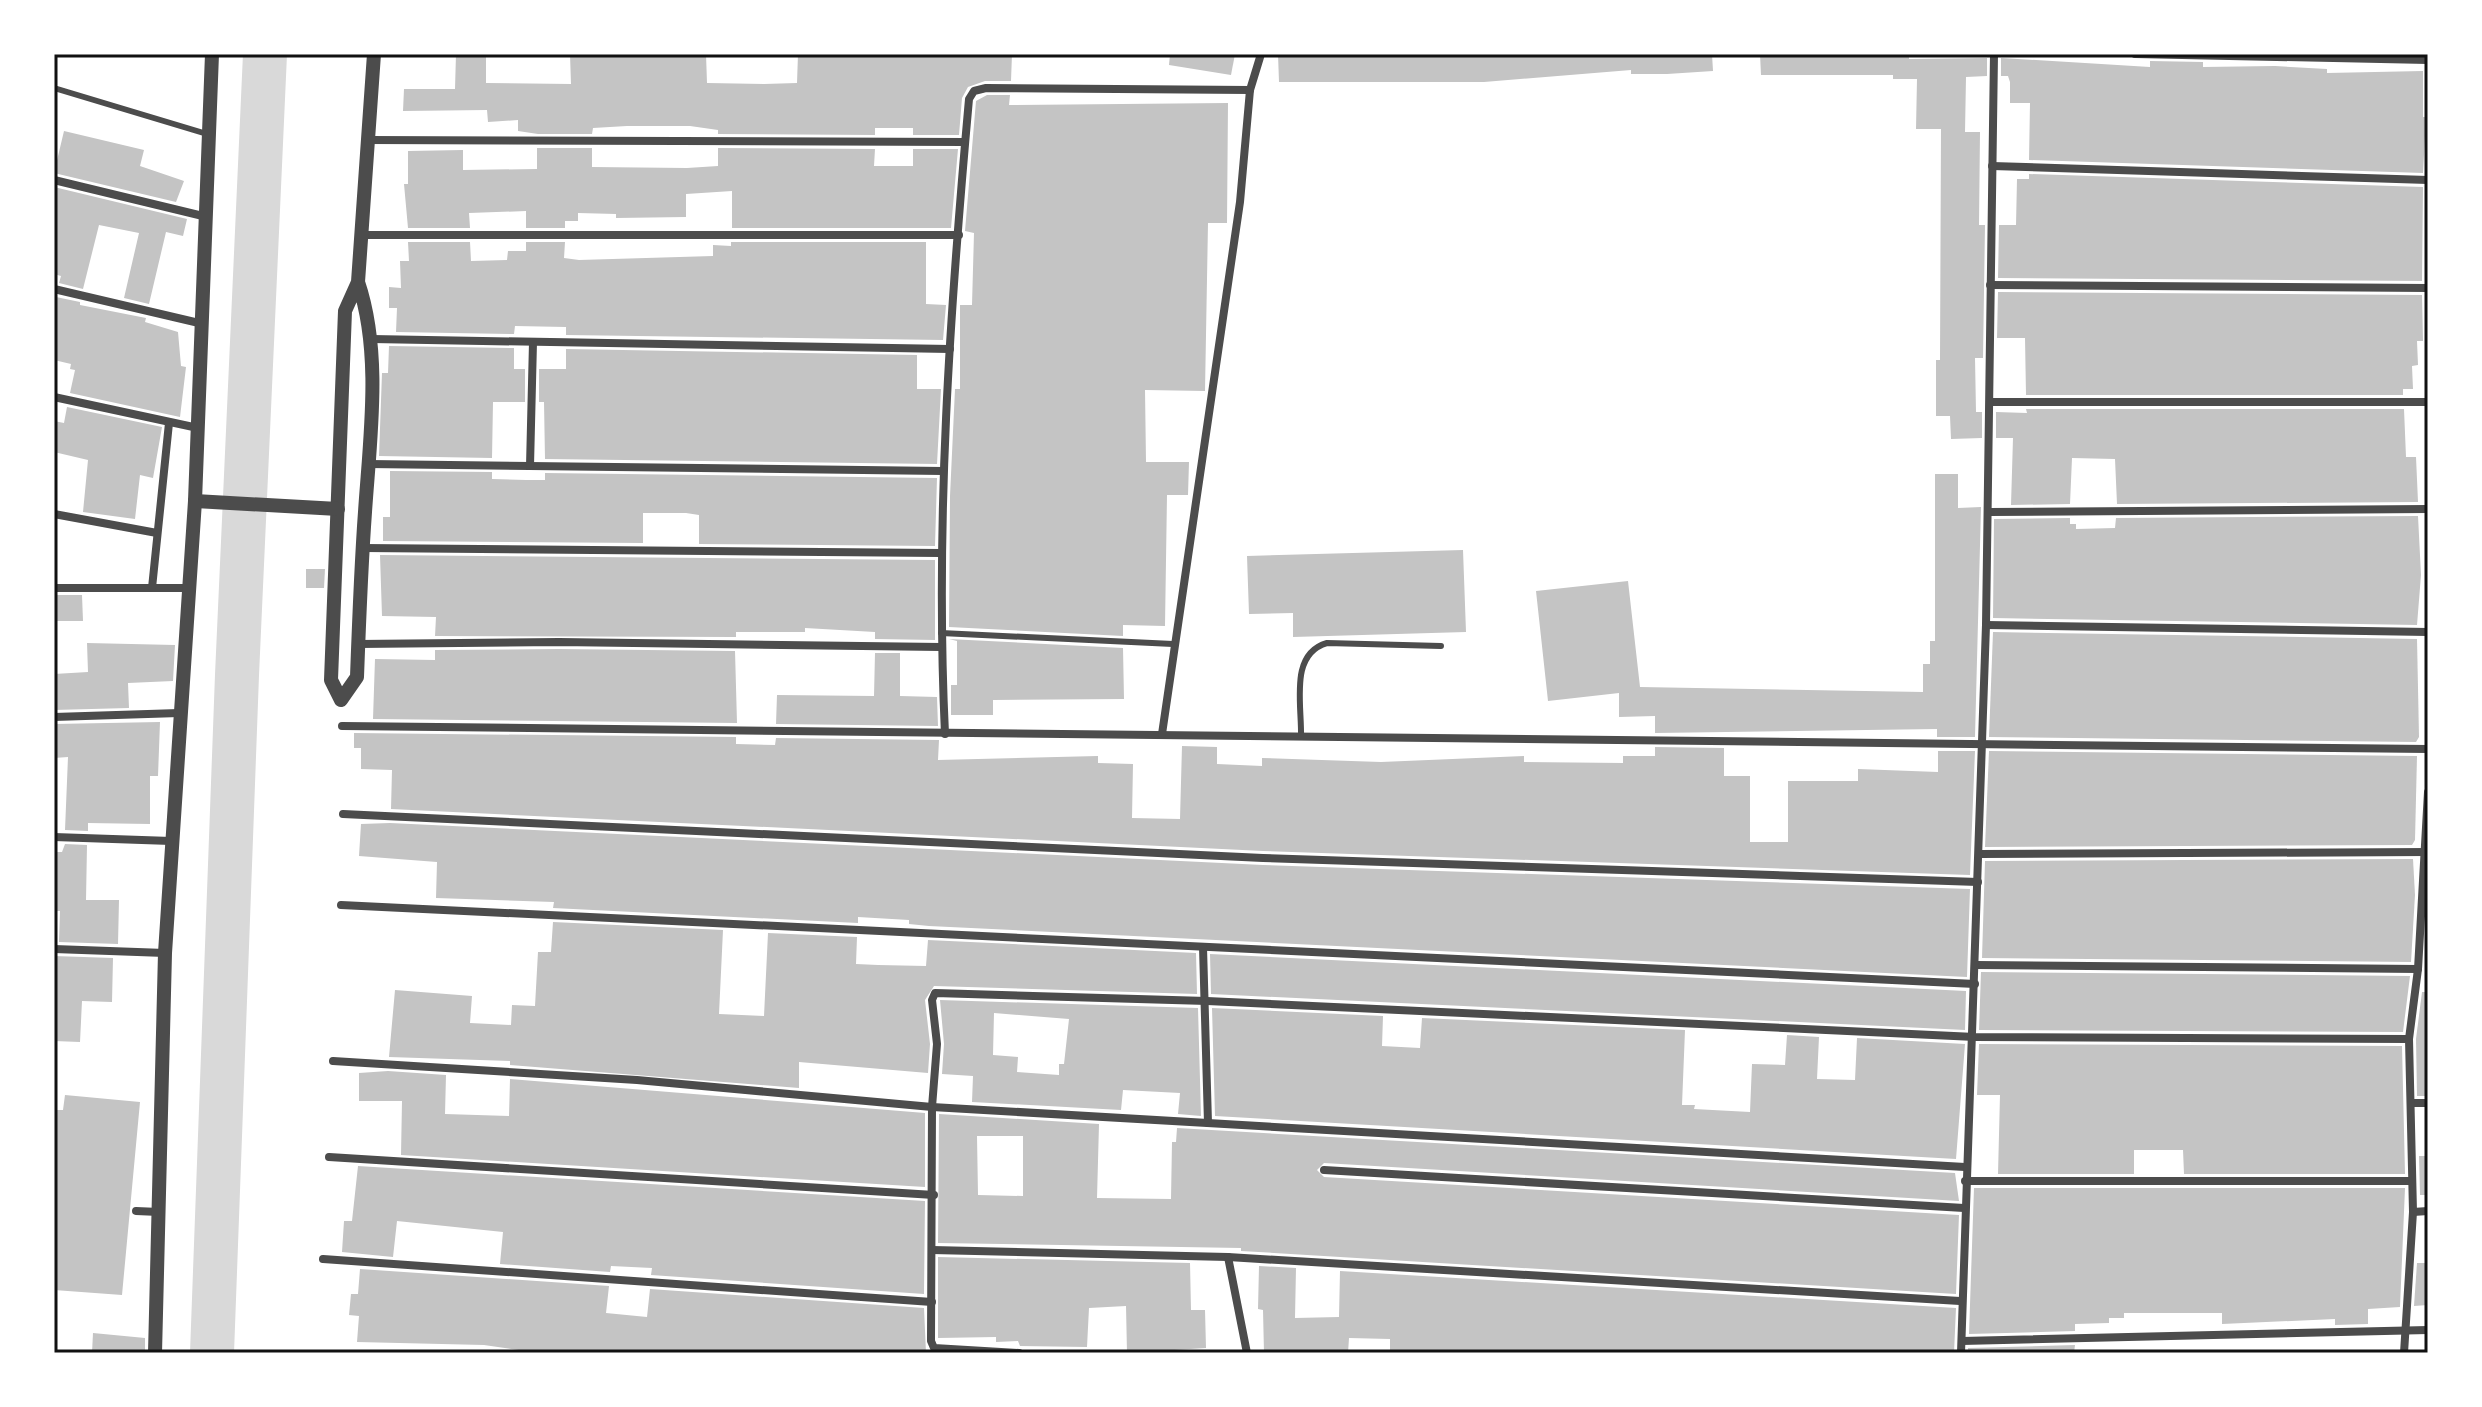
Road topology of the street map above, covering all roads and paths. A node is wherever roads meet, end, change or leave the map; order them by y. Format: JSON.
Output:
{"nodes":[{"id":1,"x":212,"y":54,"type":"edge"},
{"id":2,"x":374,"y":54,"type":"edge"},
{"id":3,"x":1261,"y":54,"type":"edge"},
{"id":4,"x":1994,"y":54,"type":"edge"},
{"id":5,"x":2135,"y":54,"type":"edge"},
{"id":6,"x":2428,"y":60,"type":"edge"},
{"id":7,"x":54,"y":88,"type":"edge"},
{"id":8,"x":1250,"y":90,"type":"junction"},
{"id":9,"x":210,"y":135,"type":"junction"},
{"id":10,"x":368,"y":140,"type":"junction"},
{"id":11,"x":965,"y":142,"type":"junction"},
{"id":12,"x":1992,"y":166,"type":"junction"},
{"id":13,"x":54,"y":180,"type":"edge"},
{"id":14,"x":2428,"y":180,"type":"edge"},
{"id":15,"x":207,"y":217,"type":"junction"},
{"id":16,"x":361,"y":235,"type":"junction"},
{"id":17,"x":959,"y":235,"type":"junction"},
{"id":18,"x":358,"y":282,"type":"junction"},
{"id":19,"x":1990,"y":285,"type":"junction"},
{"id":20,"x":2428,"y":288,"type":"edge"},
{"id":21,"x":54,"y":289,"type":"edge"},
{"id":22,"x":199,"y":323,"type":"junction"},
{"id":23,"x":372,"y":339,"type":"junction"},
{"id":24,"x":533,"y":342,"type":"junction"},
{"id":25,"x":950,"y":349,"type":"junction"},
{"id":26,"x":54,"y":397,"type":"edge"},
{"id":27,"x":1990,"y":402,"type":"junction"},
{"id":28,"x":2428,"y":402,"type":"edge"},
{"id":29,"x":169,"y":423,"type":"junction"},
{"id":30,"x":198,"y":428,"type":"junction"},
{"id":31,"x":368,"y":464,"type":"junction"},
{"id":32,"x":530,"y":466,"type":"junction"},
{"id":33,"x":943,"y":471,"type":"junction"},
{"id":34,"x":195,"y":501,"type":"junction"},
{"id":35,"x":338,"y":509,"type":"junction"},
{"id":36,"x":2428,"y":509,"type":"edge"},
{"id":37,"x":1989,"y":512,"type":"junction"},
{"id":38,"x":54,"y":514,"type":"edge"},
{"id":39,"x":157,"y":533,"type":"junction"},
{"id":40,"x":363,"y":548,"type":"junction"},
{"id":41,"x":941,"y":553,"type":"junction"},
{"id":42,"x":54,"y":588,"type":"edge"},
{"id":43,"x":152,"y":588,"type":"junction"},
{"id":44,"x":187,"y":588,"type":"junction"},
{"id":45,"x":1986,"y":625,"type":"junction"},
{"id":46,"x":2428,"y":632,"type":"edge"},
{"id":47,"x":941,"y":633,"type":"junction"},
{"id":48,"x":358,"y":644,"type":"junction"},
{"id":49,"x":1173,"y":644,"type":"junction"},
{"id":50,"x":1441,"y":646,"type":"dead end"},
{"id":51,"x":941,"y":647,"type":"junction"},
{"id":52,"x":179,"y":713,"type":"junction"},
{"id":53,"x":54,"y":717,"type":"edge"},
{"id":54,"x":342,"y":726,"type":"dead end"},
{"id":55,"x":945,"y":734,"type":"junction"},
{"id":56,"x":1162,"y":734,"type":"junction"},
{"id":57,"x":1301,"y":737,"type":"junction"},
{"id":58,"x":1982,"y":744,"type":"junction"},
{"id":59,"x":2425,"y":750,"type":"edge"},
{"id":60,"x":2428,"y":792,"type":"edge"},
{"id":61,"x":343,"y":814,"type":"dead end"},
{"id":62,"x":54,"y":837,"type":"edge"},
{"id":63,"x":171,"y":841,"type":"junction"},
{"id":64,"x":2427,"y":852,"type":"edge"},
{"id":65,"x":1979,"y":854,"type":"junction"},
{"id":66,"x":1978,"y":882,"type":"junction"},
{"id":67,"x":341,"y":905,"type":"dead end"},
{"id":68,"x":1203,"y":947,"type":"junction"},
{"id":69,"x":54,"y":949,"type":"edge"},
{"id":70,"x":165,"y":953,"type":"junction"},
{"id":71,"x":1976,"y":965,"type":"junction"},
{"id":72,"x":2418,"y":969,"type":"junction"},
{"id":73,"x":2417,"y":980,"type":"junction"},
{"id":74,"x":2428,"y":980,"type":"edge"},
{"id":75,"x":1975,"y":984,"type":"junction"},
{"id":76,"x":1207,"y":1001,"type":"junction"},
{"id":77,"x":1975,"y":1037,"type":"junction"},
{"id":78,"x":2409,"y":1039,"type":"junction"},
{"id":79,"x":333,"y":1061,"type":"dead end"},
{"id":80,"x":2411,"y":1103,"type":"junction"},
{"id":81,"x":2428,"y":1103,"type":"edge"},
{"id":82,"x":932,"y":1107,"type":"junction"},
{"id":83,"x":1208,"y":1123,"type":"junction"},
{"id":84,"x":329,"y":1157,"type":"dead end"},
{"id":85,"x":1965,"y":1167,"type":"junction"},
{"id":86,"x":1324,"y":1170,"type":"dead end"},
{"id":87,"x":1965,"y":1181,"type":"junction"},
{"id":88,"x":2412,"y":1181,"type":"junction"},
{"id":89,"x":934,"y":1195,"type":"junction"},
{"id":90,"x":1964,"y":1208,"type":"junction"},
{"id":91,"x":136,"y":1211,"type":"dead end"},
{"id":92,"x":2428,"y":1211,"type":"edge"},
{"id":93,"x":159,"y":1212,"type":"junction"},
{"id":94,"x":2413,"y":1212,"type":"junction"},
{"id":95,"x":932,"y":1250,"type":"junction"},
{"id":96,"x":1228,"y":1257,"type":"junction"},
{"id":97,"x":323,"y":1259,"type":"dead end"},
{"id":98,"x":1960,"y":1301,"type":"junction"},
{"id":99,"x":932,"y":1302,"type":"junction"},
{"id":100,"x":2428,"y":1330,"type":"edge"},
{"id":101,"x":2405,"y":1331,"type":"junction"},
{"id":102,"x":1962,"y":1341,"type":"junction"},
{"id":103,"x":155,"y":1353,"type":"edge"},
{"id":104,"x":1019,"y":1353,"type":"edge"},
{"id":105,"x":1247,"y":1353,"type":"edge"},
{"id":106,"x":1961,"y":1353,"type":"edge"},
{"id":107,"x":2404,"y":1353,"type":"edge"}],
"edges":[{"from":1,"to":9,"type":"street"},
{"from":2,"to":10,"type":"street"},
{"from":3,"to":8,"type":"street"},
{"from":4,"to":12,"type":"street"},
{"from":5,"to":6,"type":"street"},
{"from":7,"to":9,"type":"lane"},
{"from":8,"to":11,"type":"street"},
{"from":8,"to":49,"type":"street"},
{"from":9,"to":15,"type":"street"},
{"from":10,"to":11,"type":"street"},
{"from":10,"to":16,"type":"street"},
{"from":11,"to":17,"type":"street"},
{"from":12,"to":14,"type":"street"},
{"from":12,"to":19,"type":"street"},
{"from":13,"to":15,"type":"street"},
{"from":15,"to":22,"type":"street"},
{"from":16,"to":17,"type":"street"},
{"from":16,"to":18,"type":"street"},
{"from":17,"to":25,"type":"street"},
{"from":18,"to":23,"type":"street"},
{"from":18,"to":35,"type":"street"},
{"from":19,"to":20,"type":"street"},
{"from":19,"to":27,"type":"street"},
{"from":21,"to":22,"type":"street"},
{"from":22,"to":30,"type":"street"},
{"from":23,"to":24,"type":"street"},
{"from":23,"to":31,"type":"street"},
{"from":24,"to":25,"type":"street"},
{"from":24,"to":32,"type":"street"},
{"from":25,"to":33,"type":"street"},
{"from":26,"to":29,"type":"street"},
{"from":27,"to":28,"type":"street"},
{"from":27,"to":37,"type":"street"},
{"from":29,"to":30,"type":"street"},
{"from":29,"to":39,"type":"street"},
{"from":30,"to":34,"type":"street"},
{"from":31,"to":32,"type":"street"},
{"from":31,"to":40,"type":"street"},
{"from":32,"to":33,"type":"street"},
{"from":33,"to":41,"type":"street"},
{"from":34,"to":35,"type":"street"},
{"from":34,"to":44,"type":"street"},
{"from":35,"to":48,"type":"street"},
{"from":36,"to":37,"type":"street"},
{"from":37,"to":45,"type":"street"},
{"from":38,"to":39,"type":"street"},
{"from":39,"to":43,"type":"street"},
{"from":40,"to":41,"type":"street"},
{"from":40,"to":48,"type":"street"},
{"from":41,"to":47,"type":"street"},
{"from":42,"to":43,"type":"street"},
{"from":43,"to":44,"type":"street"},
{"from":44,"to":52,"type":"street"},
{"from":45,"to":46,"type":"street"},
{"from":45,"to":58,"type":"street"},
{"from":47,"to":49,"type":"lane"},
{"from":47,"to":51,"type":"street"},
{"from":48,"to":51,"type":"street"},
{"from":49,"to":56,"type":"street"},
{"from":50,"to":57,"type":"lane"},
{"from":51,"to":55,"type":"street"},
{"from":52,"to":53,"type":"street"},
{"from":52,"to":63,"type":"street"},
{"from":54,"to":55,"type":"street"},
{"from":55,"to":56,"type":"street"},
{"from":56,"to":57,"type":"street"},
{"from":57,"to":58,"type":"street"},
{"from":58,"to":59,"type":"street"},
{"from":58,"to":65,"type":"street"},
{"from":60,"to":64,"type":"street"},
{"from":61,"to":66,"type":"street"},
{"from":62,"to":63,"type":"street"},
{"from":63,"to":70,"type":"street"},
{"from":64,"to":65,"type":"street"},
{"from":64,"to":72,"type":"street"},
{"from":65,"to":66,"type":"street"},
{"from":66,"to":71,"type":"street"},
{"from":67,"to":68,"type":"street"},
{"from":68,"to":75,"type":"street"},
{"from":68,"to":76,"type":"street"},
{"from":69,"to":70,"type":"street"},
{"from":70,"to":93,"type":"street"},
{"from":71,"to":72,"type":"street"},
{"from":71,"to":75,"type":"street"},
{"from":72,"to":73,"type":"street"},
{"from":73,"to":74,"type":"street"},
{"from":73,"to":78,"type":"street"},
{"from":75,"to":77,"type":"street"},
{"from":76,"to":77,"type":"street"},
{"from":76,"to":82,"type":"street"},
{"from":76,"to":83,"type":"street"},
{"from":77,"to":78,"type":"street"},
{"from":77,"to":85,"type":"street"},
{"from":78,"to":80,"type":"street"},
{"from":79,"to":82,"type":"street"},
{"from":80,"to":81,"type":"street"},
{"from":80,"to":88,"type":"street"},
{"from":82,"to":83,"type":"street"},
{"from":82,"to":89,"type":"street"},
{"from":83,"to":85,"type":"street"},
{"from":84,"to":89,"type":"street"},
{"from":85,"to":87,"type":"street"},
{"from":86,"to":90,"type":"street"},
{"from":87,"to":88,"type":"street"},
{"from":87,"to":90,"type":"street"},
{"from":88,"to":94,"type":"street"},
{"from":89,"to":95,"type":"street"},
{"from":90,"to":98,"type":"street"},
{"from":91,"to":93,"type":"street"},
{"from":92,"to":94,"type":"street"},
{"from":93,"to":103,"type":"street"},
{"from":94,"to":101,"type":"street"},
{"from":95,"to":96,"type":"street"},
{"from":95,"to":99,"type":"street"},
{"from":96,"to":98,"type":"street"},
{"from":96,"to":105,"type":"street"},
{"from":97,"to":99,"type":"street"},
{"from":98,"to":102,"type":"street"},
{"from":99,"to":104,"type":"street"},
{"from":100,"to":101,"type":"street"},
{"from":101,"to":102,"type":"street"},
{"from":101,"to":107,"type":"street"},
{"from":102,"to":106,"type":"street"}]}
